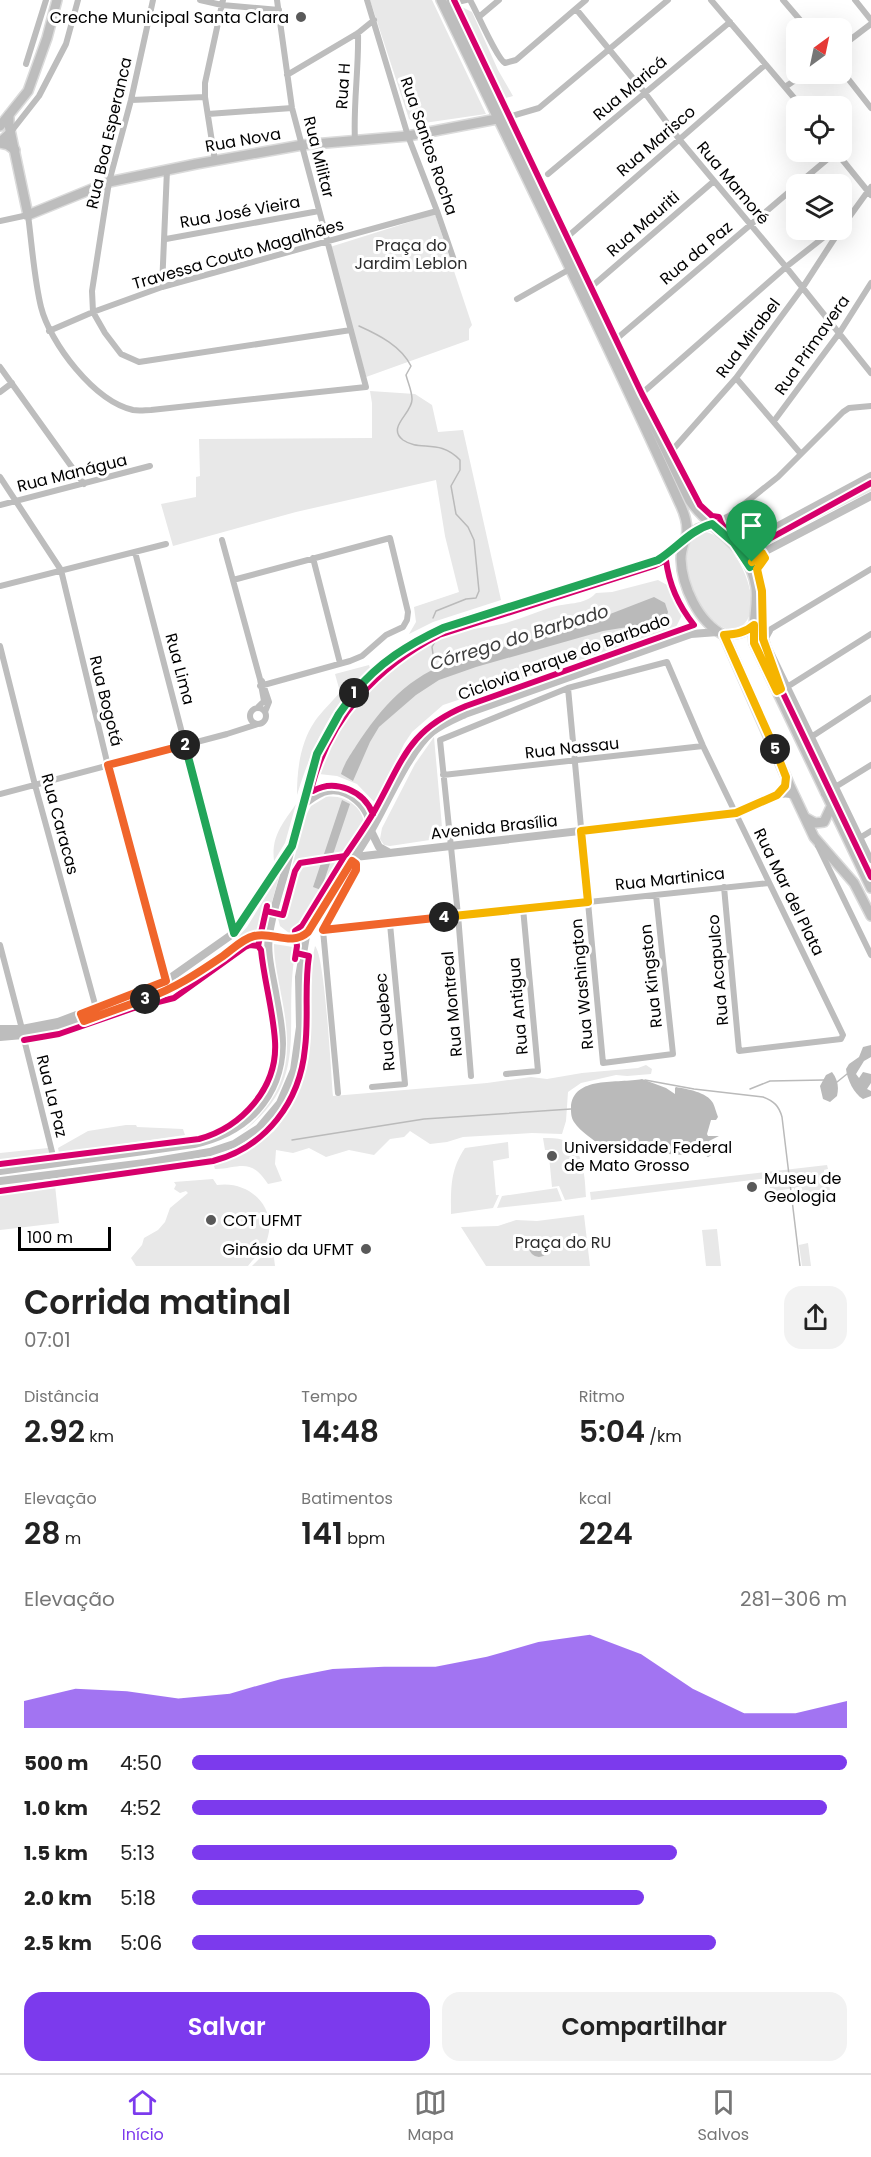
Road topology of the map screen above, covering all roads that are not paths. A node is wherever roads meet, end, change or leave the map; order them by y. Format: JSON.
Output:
{"nodes":[{"id":1,"x":46,"y":0,"type":"edge"},
{"id":2,"x":57,"y":0,"type":"edge"},
{"id":3,"x":78,"y":0,"type":"edge"},
{"id":4,"x":153,"y":0,"type":"edge"},
{"id":5,"x":200,"y":0,"type":"edge"},
{"id":6,"x":277,"y":0,"type":"edge"},
{"id":7,"x":367,"y":0,"type":"edge"},
{"id":8,"x":441,"y":0,"type":"edge"},
{"id":9,"x":468,"y":0,"type":"edge"},
{"id":10,"x":499,"y":0,"type":"edge"},
{"id":11,"x":586,"y":0,"type":"edge"},
{"id":12,"x":668,"y":0,"type":"edge"},
{"id":13,"x":711,"y":0,"type":"edge"},
{"id":14,"x":783,"y":0,"type":"edge"},
{"id":15,"x":855,"y":0,"type":"edge"},
{"id":16,"x":222,"y":2,"type":"edge"},
{"id":17,"x":452,"y":2,"type":"edge"},
{"id":18,"x":576,"y":9,"type":"junction"},
{"id":19,"x":279,"y":10,"type":"junction"},
{"id":20,"x":480,"y":16,"type":"junction"},
{"id":21,"x":798,"y":18,"type":"edge"},
{"id":22,"x":374,"y":20,"type":"junction"},
{"id":23,"x":730,"y":22,"type":"junction"},
{"id":24,"x":871,"y":22,"type":"edge"},
{"id":25,"x":358,"y":33,"type":"junction"},
{"id":26,"x":852,"y":38,"type":"edge"},
{"id":27,"x":610,"y":49,"type":"junction"},
{"id":28,"x":26,"y":64,"type":"dead end"},
{"id":29,"x":765,"y":65,"type":"junction"},
{"id":30,"x":287,"y":75,"type":"junction"},
{"id":31,"x":789,"y":84,"type":"edge"},
{"id":32,"x":852,"y":84,"type":"edge"},
{"id":33,"x":785,"y":87,"type":"junction"},
{"id":34,"x":645,"y":93,"type":"junction"},
{"id":35,"x":793,"y":96,"type":"edge"},
{"id":36,"x":205,"y":97,"type":"junction"},
{"id":37,"x":131,"y":100,"type":"junction"},
{"id":38,"x":292,"y":108,"type":"junction"},
{"id":39,"x":871,"y":108,"type":"edge"},
{"id":40,"x":208,"y":114,"type":"junction"},
{"id":41,"x":9,"y":116,"type":"junction"},
{"id":42,"x":503,"y":118,"type":"junction"},
{"id":43,"x":0,"y":126,"type":"edge"},
{"id":44,"x":10,"y":133,"type":"junction"},
{"id":45,"x":408,"y":136,"type":"junction"},
{"id":46,"x":679,"y":139,"type":"junction"},
{"id":47,"x":355,"y":141,"type":"junction"},
{"id":48,"x":0,"y":142,"type":"edge"},
{"id":49,"x":302,"y":145,"type":"junction"},
{"id":50,"x":15,"y":150,"type":"junction"},
{"id":51,"x":215,"y":161,"type":"junction"},
{"id":52,"x":824,"y":162,"type":"edge"},
{"id":53,"x":845,"y":162,"type":"edge"},
{"id":54,"x":168,"y":170,"type":"junction"},
{"id":55,"x":548,"y":174,"type":"dead end"},
{"id":56,"x":810,"y":174,"type":"edge"},
{"id":57,"x":714,"y":181,"type":"junction"},
{"id":58,"x":108,"y":182,"type":"junction"},
{"id":59,"x":870,"y":191,"type":"edge"},
{"id":60,"x":786,"y":195,"type":"edge"},
{"id":61,"x":319,"y":211,"type":"junction"},
{"id":62,"x":437,"y":211,"type":"junction"},
{"id":63,"x":852,"y":213,"type":"edge"},
{"id":64,"x":28,"y":216,"type":"junction"},
{"id":65,"x":0,"y":221,"type":"edge"},
{"id":66,"x":751,"y":225,"type":"junction"},
{"id":67,"x":566,"y":238,"type":"junction"},
{"id":68,"x":166,"y":239,"type":"junction"},
{"id":69,"x":820,"y":240,"type":"edge"},
{"id":70,"x":833,"y":240,"type":"edge"},
{"id":71,"x":327,"y":243,"type":"junction"},
{"id":72,"x":456,"y":266,"type":"dead end"},
{"id":73,"x":786,"y":267,"type":"junction"},
{"id":74,"x":570,"y":269,"type":"junction"},
{"id":75,"x":871,"y":283,"type":"edge"},
{"id":76,"x":162,"y":287,"type":"junction"},
{"id":77,"x":803,"y":287,"type":"junction"},
{"id":78,"x":590,"y":288,"type":"junction"},
{"id":79,"x":517,"y":299,"type":"dead end"},
{"id":80,"x":93,"y":312,"type":"junction"},
{"id":81,"x":351,"y":330,"type":"junction"},
{"id":82,"x":49,"y":331,"type":"junction"},
{"id":83,"x":840,"y":333,"type":"junction"},
{"id":84,"x":614,"y":341,"type":"junction"},
{"id":85,"x":0,"y":367,"type":"edge"},
{"id":86,"x":871,"y":373,"type":"edge"},
{"id":87,"x":736,"y":378,"type":"junction"},
{"id":88,"x":12,"y":384,"type":"junction"},
{"id":89,"x":0,"y":392,"type":"edge"},
{"id":90,"x":640,"y":395,"type":"junction"},
{"id":91,"x":871,"y":406,"type":"edge"},
{"id":92,"x":774,"y":421,"type":"junction"},
{"id":93,"x":801,"y":454,"type":"junction"},
{"id":94,"x":668,"y":455,"type":"junction"},
{"id":95,"x":150,"y":466,"type":"dead end"},
{"id":96,"x":871,"y":476,"type":"edge"},
{"id":97,"x":0,"y":477,"type":"edge"},
{"id":98,"x":84,"y":484,"type":"junction"},
{"id":99,"x":871,"y":496,"type":"edge"},
{"id":100,"x":15,"y":501,"type":"junction"},
{"id":101,"x":0,"y":505,"type":"edge"},
{"id":102,"x":712,"y":524,"type":"junction"},
{"id":103,"x":685,"y":539,"type":"junction"},
{"id":104,"x":222,"y":540,"type":"dead end"},
{"id":105,"x":734,"y":543,"type":"junction"},
{"id":106,"x":166,"y":544,"type":"dead end"},
{"id":107,"x":135,"y":552,"type":"junction"},
{"id":108,"x":313,"y":558,"type":"junction"},
{"id":109,"x":750,"y":567,"type":"junction"},
{"id":110,"x":871,"y":568,"type":"edge"},
{"id":111,"x":61,"y":570,"type":"junction"},
{"id":112,"x":233,"y":579,"type":"junction"},
{"id":113,"x":0,"y":586,"type":"edge"},
{"id":114,"x":754,"y":625,"type":"junction"},
{"id":115,"x":721,"y":633,"type":"junction"},
{"id":116,"x":871,"y":634,"type":"edge"},
{"id":117,"x":0,"y":646,"type":"edge"},
{"id":118,"x":667,"y":662,"type":"joint"},
{"id":119,"x":340,"y":663,"type":"junction"},
{"id":120,"x":261,"y":683,"type":"junction"},
{"id":121,"x":787,"y":687,"type":"junction"},
{"id":122,"x":568,"y":688,"type":"junction"},
{"id":123,"x":777,"y":691,"type":"junction"},
{"id":124,"x":871,"y":698,"type":"edge"},
{"id":125,"x":258,"y":707,"type":"junction"},
{"id":126,"x":265,"y":712,"type":"junction"},
{"id":127,"x":250,"y":719,"type":"junction"},
{"id":128,"x":258,"y":724,"type":"junction"},
{"id":129,"x":246,"y":729,"type":"junction"},
{"id":130,"x":811,"y":737,"type":"junction"},
{"id":131,"x":802,"y":743,"type":"junction"},
{"id":132,"x":186,"y":745,"type":"junction"},
{"id":133,"x":703,"y":746,"type":"junction"},
{"id":134,"x":575,"y":761,"type":"junction"},
{"id":135,"x":108,"y":765,"type":"junction"},
{"id":136,"x":871,"y":765,"type":"edge"},
{"id":137,"x":443,"y":775,"type":"junction"},
{"id":138,"x":786,"y":777,"type":"junction"},
{"id":139,"x":35,"y":785,"type":"junction"},
{"id":140,"x":835,"y":787,"type":"junction"},
{"id":141,"x":0,"y":794,"type":"edge"},
{"id":142,"x":825,"y":794,"type":"junction"},
{"id":143,"x":777,"y":795,"type":"junction"},
{"id":144,"x":795,"y":796,"type":"junction"},
{"id":145,"x":303,"y":805,"type":"junction"},
{"id":146,"x":831,"y":807,"type":"junction"},
{"id":147,"x":736,"y":813,"type":"junction"},
{"id":148,"x":806,"y":818,"type":"junction"},
{"id":149,"x":371,"y":827,"type":"junction"},
{"id":150,"x":581,"y":831,"type":"junction"},
{"id":151,"x":871,"y":831,"type":"edge"},
{"id":152,"x":814,"y":837,"type":"junction"},
{"id":153,"x":860,"y":838,"type":"junction"},
{"id":154,"x":850,"y":844,"type":"junction"},
{"id":155,"x":449,"y":845,"type":"junction"},
{"id":156,"x":292,"y":846,"type":"junction"},
{"id":157,"x":389,"y":853,"type":"junction"},
{"id":158,"x":354,"y":859,"type":"junction"},
{"id":159,"x":871,"y":860,"type":"edge"},
{"id":160,"x":769,"y":883,"type":"junction"},
{"id":161,"x":724,"y":887,"type":"junction"},
{"id":162,"x":871,"y":888,"type":"edge"},
{"id":163,"x":656,"y":895,"type":"junction"},
{"id":164,"x":588,"y":902,"type":"junction"},
{"id":165,"x":523,"y":908,"type":"junction"},
{"id":166,"x":458,"y":915,"type":"junction"},
{"id":167,"x":871,"y":916,"type":"edge"},
{"id":168,"x":390,"y":924,"type":"junction"},
{"id":169,"x":323,"y":930,"type":"junction"},
{"id":170,"x":308,"y":932,"type":"junction"},
{"id":171,"x":234,"y":933,"type":"junction"},
{"id":172,"x":269,"y":935,"type":"junction"},
{"id":173,"x":0,"y":945,"type":"edge"},
{"id":174,"x":871,"y":956,"type":"edge"},
{"id":175,"x":166,"y":981,"type":"junction"},
{"id":176,"x":96,"y":1008,"type":"junction"},
{"id":177,"x":83,"y":1017,"type":"junction"},
{"id":178,"x":0,"y":1029,"type":"edge"},
{"id":179,"x":23,"y":1032,"type":"junction"},
{"id":180,"x":0,"y":1037,"type":"edge"},
{"id":181,"x":739,"y":1051,"type":"joint"},
{"id":182,"x":673,"y":1054,"type":"joint"},
{"id":183,"x":506,"y":1074,"type":"dead end"},
{"id":184,"x":471,"y":1076,"type":"dead end"},
{"id":185,"x":372,"y":1088,"type":"dead end"},
{"id":186,"x":339,"y":1093,"type":"dead end"},
{"id":187,"x":55,"y":1164,"type":"junction"},
{"id":188,"x":0,"y":1171,"type":"edge"},
{"id":189,"x":0,"y":1181,"type":"edge"}],
"edges":[{"from":1,"to":28,"type":"street"},
{"from":2,"to":41,"type":"main road"},
{"from":3,"to":44,"type":"street"},
{"from":4,"to":37,"type":"street","name":"Rua Boa Esperanca"},
{"from":5,"to":16,"type":"street"},
{"from":6,"to":19,"type":"street","name":"Rua Militar"},
{"from":7,"to":22,"type":"street","name":"Rua Santos Rocha"},
{"from":8,"to":42,"type":"main road"},
{"from":9,"to":17,"type":"street"},
{"from":9,"to":20,"type":"street"},
{"from":10,"to":20,"type":"street"},
{"from":11,"to":18,"type":"street"},
{"from":12,"to":27,"type":"street"},
{"from":13,"to":23,"type":"street"},
{"from":14,"to":21,"type":"street"},
{"from":15,"to":24,"type":"street"},
{"from":16,"to":19,"type":"street"},
{"from":16,"to":36,"type":"street"},
{"from":17,"to":42,"type":"main road"},
{"from":18,"to":20,"type":"street"},
{"from":18,"to":27,"type":"street","name":"Rua Mamoré"},
{"from":19,"to":30,"type":"street","name":"Rua Militar"},
{"from":22,"to":25,"type":"street"},
{"from":22,"to":45,"type":"street","name":"Rua Santos Rocha"},
{"from":23,"to":29,"type":"street"},
{"from":23,"to":34,"type":"street","name":"Rua Maricá"},
{"from":24,"to":26,"type":"street"},
{"from":25,"to":30,"type":"street"},
{"from":25,"to":47,"type":"street","name":"Rua H"},
{"from":27,"to":34,"type":"street","name":"Rua Mamoré"},
{"from":27,"to":42,"type":"street"},
{"from":29,"to":33,"type":"street"},
{"from":29,"to":46,"type":"street","name":"Rua Marisco"},
{"from":30,"to":38,"type":"street","name":"Rua Militar"},
{"from":31,"to":33,"type":"street"},
{"from":32,"to":39,"type":"street"},
{"from":33,"to":35,"type":"street"},
{"from":34,"to":46,"type":"street","name":"Rua Mamoré"},
{"from":34,"to":55,"type":"street","name":"Rua Maricá"},
{"from":36,"to":37,"type":"street"},
{"from":36,"to":40,"type":"street"},
{"from":37,"to":58,"type":"street","name":"Rua Boa Esperanca"},
{"from":38,"to":40,"type":"street"},
{"from":38,"to":49,"type":"street","name":"Rua Militar"},
{"from":40,"to":51,"type":"street"},
{"from":41,"to":43,"type":"main road"},
{"from":41,"to":44,"type":"main road"},
{"from":42,"to":45,"type":"main road","name":"Rua Nova"},
{"from":42,"to":67,"type":"main road"},
{"from":42,"to":74,"type":"main road"},
{"from":44,"to":48,"type":"main road"},
{"from":44,"to":50,"type":"main road"},
{"from":45,"to":47,"type":"main road","name":"Rua Nova"},
{"from":45,"to":62,"type":"street","name":"Rua Santos Rocha"},
{"from":46,"to":57,"type":"street","name":"Rua Mamoré"},
{"from":46,"to":67,"type":"street","name":"Rua Marisco"},
{"from":47,"to":49,"type":"main road","name":"Rua Nova"},
{"from":48,"to":50,"type":"main road"},
{"from":49,"to":51,"type":"main road","name":"Rua Nova"},
{"from":49,"to":61,"type":"street","name":"Rua Militar"},
{"from":50,"to":64,"type":"main road"},
{"from":51,"to":54,"type":"main road","name":"Rua Nova"},
{"from":52,"to":56,"type":"street","name":"Rua da Paz"},
{"from":53,"to":59,"type":"street"},
{"from":54,"to":58,"type":"main road","name":"Rua Nova"},
{"from":54,"to":68,"type":"street"},
{"from":57,"to":66,"type":"street","name":"Rua Mamoré"},
{"from":57,"to":78,"type":"street","name":"Rua Mauriti"},
{"from":58,"to":64,"type":"main road","name":"Rua Nova"},
{"from":58,"to":80,"type":"street","name":"Rua Boa Esperanca"},
{"from":59,"to":63,"type":"street","name":"Rua Mirabel"},
{"from":60,"to":66,"type":"street","name":"Rua da Paz"},
{"from":61,"to":68,"type":"street","name":"Rua José Vieira"},
{"from":61,"to":71,"type":"street","name":"Rua Militar"},
{"from":62,"to":71,"type":"street","name":"Travessa Couto Magalhães"},
{"from":62,"to":72,"type":"street","name":"Rua Santos Rocha"},
{"from":64,"to":65,"type":"street","name":"Rua Nova"},
{"from":64,"to":82,"type":"street"},
{"from":66,"to":73,"type":"street","name":"Rua Mamoré"},
{"from":66,"to":84,"type":"street","name":"Rua da Paz"},
{"from":67,"to":78,"type":"main road"},
{"from":68,"to":76,"type":"street"},
{"from":69,"to":73,"type":"street"},
{"from":70,"to":77,"type":"street","name":"Rua Mirabel"},
{"from":71,"to":76,"type":"street","name":"Travessa Couto Magalhães"},
{"from":71,"to":81,"type":"street","name":"Rua Militar"},
{"from":73,"to":77,"type":"street","name":"Rua Mamoré"},
{"from":73,"to":90,"type":"street"},
{"from":74,"to":79,"type":"street"},
{"from":74,"to":103,"type":"main road"},
{"from":75,"to":83,"type":"street","name":"Rua Primavera"},
{"from":76,"to":80,"type":"street","name":"Travessa Couto Magalhães"},
{"from":77,"to":83,"type":"street","name":"Rua Mamoré"},
{"from":77,"to":87,"type":"street","name":"Rua Mirabel"},
{"from":78,"to":84,"type":"main road"},
{"from":80,"to":81,"type":"street"},
{"from":80,"to":82,"type":"street","name":"Travessa Couto Magalhães"},
{"from":81,"to":82,"type":"street","name":"Rua Militar"},
{"from":83,"to":86,"type":"street","name":"Rua Mamoré"},
{"from":83,"to":92,"type":"street","name":"Rua Primavera"},
{"from":84,"to":90,"type":"main road"},
{"from":85,"to":88,"type":"street"},
{"from":87,"to":92,"type":"street"},
{"from":87,"to":94,"type":"street","name":"Rua Mirabel"},
{"from":88,"to":89,"type":"street"},
{"from":88,"to":98,"type":"street"},
{"from":90,"to":94,"type":"main road"},
{"from":91,"to":93,"type":"street"},
{"from":92,"to":93,"type":"street"},
{"from":93,"to":102,"type":"street"},
{"from":94,"to":102,"type":"main road"},
{"from":95,"to":98,"type":"street","name":"Rua Manágua"},
{"from":96,"to":105,"type":"main road"},
{"from":97,"to":100,"type":"street","name":"Rua Bogotá"},
{"from":98,"to":100,"type":"street","name":"Rua Manágua"},
{"from":99,"to":109,"type":"main road"},
{"from":100,"to":101,"type":"street","name":"Rua Manágua"},
{"from":100,"to":111,"type":"street","name":"Rua Bogotá"},
{"from":102,"to":103,"type":"main road"},
{"from":102,"to":105,"type":"main road"},
{"from":103,"to":115,"type":"main road"},
{"from":103,"to":145,"type":"main road"},
{"from":104,"to":112,"type":"street"},
{"from":105,"to":109,"type":"main road"},
{"from":106,"to":107,"type":"street"},
{"from":107,"to":111,"type":"street"},
{"from":107,"to":132,"type":"street","name":"Rua Lima"},
{"from":108,"to":112,"type":"street"},
{"from":108,"to":119,"type":"street"},
{"from":108,"to":119,"type":"street"},
{"from":109,"to":114,"type":"main road"},
{"from":110,"to":121,"type":"street"},
{"from":111,"to":113,"type":"street"},
{"from":111,"to":135,"type":"street","name":"Rua Bogotá"},
{"from":112,"to":120,"type":"street"},
{"from":114,"to":115,"type":"main road"},
{"from":114,"to":123,"type":"main road"},
{"from":115,"to":138,"type":"main road"},
{"from":115,"to":149,"type":"main road"},
{"from":116,"to":121,"type":"street"},
{"from":117,"to":139,"type":"street","name":"Rua Caracas"},
{"from":118,"to":122,"type":"street","name":"Rua Montreal"},
{"from":118,"to":133,"type":"street","name":"Rua Mar del Plata"},
{"from":119,"to":120,"type":"street"},
{"from":120,"to":125,"type":"street"},
{"from":120,"to":126,"type":"street"},
{"from":121,"to":123,"type":"street"},
{"from":121,"to":130,"type":"street"},
{"from":122,"to":134,"type":"street","name":"Rua Washington"},
{"from":122,"to":137,"type":"street","name":"Rua Montreal"},
{"from":123,"to":131,"type":"main road"},
{"from":124,"to":130,"type":"street"},
{"from":125,"to":126,"type":"street"},
{"from":125,"to":127,"type":"street"},
{"from":126,"to":128,"type":"street"},
{"from":127,"to":128,"type":"street"},
{"from":127,"to":129,"type":"street"},
{"from":128,"to":129,"type":"street"},
{"from":129,"to":132,"type":"street"},
{"from":130,"to":131,"type":"street"},
{"from":130,"to":140,"type":"street"},
{"from":131,"to":142,"type":"main road"},
{"from":132,"to":135,"type":"street"},
{"from":132,"to":171,"type":"street","name":"Rua Lima"},
{"from":133,"to":134,"type":"street","name":"Rua Nassau"},
{"from":133,"to":147,"type":"street","name":"Rua Mar del Plata"},
{"from":134,"to":137,"type":"street","name":"Rua Nassau"},
{"from":134,"to":150,"type":"street","name":"Rua Washington"},
{"from":135,"to":139,"type":"street"},
{"from":135,"to":175,"type":"street","name":"Rua Bogotá"},
{"from":136,"to":140,"type":"street"},
{"from":137,"to":155,"type":"street","name":"Rua Montreal"},
{"from":138,"to":143,"type":"street"},
{"from":138,"to":144,"type":"main road"},
{"from":139,"to":141,"type":"street"},
{"from":139,"to":176,"type":"street","name":"Rua Caracas"},
{"from":140,"to":142,"type":"street"},
{"from":140,"to":153,"type":"street"},
{"from":142,"to":146,"type":"main road"},
{"from":143,"to":144,"type":"street","name":"Avenida Brasília"},
{"from":143,"to":147,"type":"street","name":"Avenida Brasília"},
{"from":144,"to":148,"type":"main road"},
{"from":145,"to":149,"type":"main road"},
{"from":145,"to":156,"type":"main road"},
{"from":146,"to":148,"type":"main road"},
{"from":146,"to":154,"type":"main road"},
{"from":147,"to":150,"type":"street","name":"Avenida Brasília"},
{"from":147,"to":160,"type":"street","name":"Rua Mar del Plata"},
{"from":148,"to":152,"type":"main road"},
{"from":149,"to":157,"type":"street"},
{"from":149,"to":158,"type":"main road"},
{"from":150,"to":155,"type":"street","name":"Avenida Brasília"},
{"from":150,"to":164,"type":"street","name":"Rua Washington"},
{"from":151,"to":153,"type":"street"},
{"from":152,"to":167,"type":"main road"},
{"from":152,"to":174,"type":"street"},
{"from":153,"to":154,"type":"street"},
{"from":153,"to":159,"type":"street"},
{"from":154,"to":162,"type":"main road"},
{"from":155,"to":157,"type":"street","name":"Avenida Brasília"},
{"from":155,"to":166,"type":"street","name":"Rua Montreal"},
{"from":156,"to":171,"type":"street"},
{"from":156,"to":172,"type":"main road"},
{"from":157,"to":158,"type":"street","name":"Avenida Brasília"},
{"from":158,"to":169,"type":"street"},
{"from":158,"to":170,"type":"main road"},
{"from":160,"to":161,"type":"street","name":"Rua Martinica"},
{"from":160,"to":181,"type":"street","name":"Rua Mar del Plata"},
{"from":161,"to":163,"type":"street","name":"Rua Martinica"},
{"from":161,"to":181,"type":"street","name":"Rua Acapulco"},
{"from":163,"to":164,"type":"street","name":"Rua Martinica"},
{"from":163,"to":182,"type":"street","name":"Rua Kingston"},
{"from":164,"to":165,"type":"street","name":"Rua Martinica"},
{"from":164,"to":182,"type":"street","name":"Rua Washington"},
{"from":165,"to":166,"type":"street","name":"Rua Martinica"},
{"from":165,"to":183,"type":"street","name":"Rua Antigua"},
{"from":166,"to":168,"type":"street","name":"Rua Martinica"},
{"from":166,"to":184,"type":"street","name":"Rua Montreal"},
{"from":168,"to":169,"type":"street","name":"Rua Martinica"},
{"from":168,"to":185,"type":"street","name":"Rua Quebec"},
{"from":169,"to":186,"type":"street"},
{"from":170,"to":172,"type":"main road"},
{"from":170,"to":189,"type":"main road"},
{"from":171,"to":175,"type":"street"},
{"from":172,"to":177,"type":"street"},
{"from":172,"to":187,"type":"main road"},
{"from":173,"to":179,"type":"street","name":"Rua La Paz"},
{"from":175,"to":176,"type":"street"},
{"from":176,"to":177,"type":"street"},
{"from":177,"to":179,"type":"street"},
{"from":178,"to":179,"type":"street"},
{"from":179,"to":180,"type":"street"},
{"from":179,"to":187,"type":"street","name":"Rua La Paz"},
{"from":187,"to":188,"type":"main road"}]}
